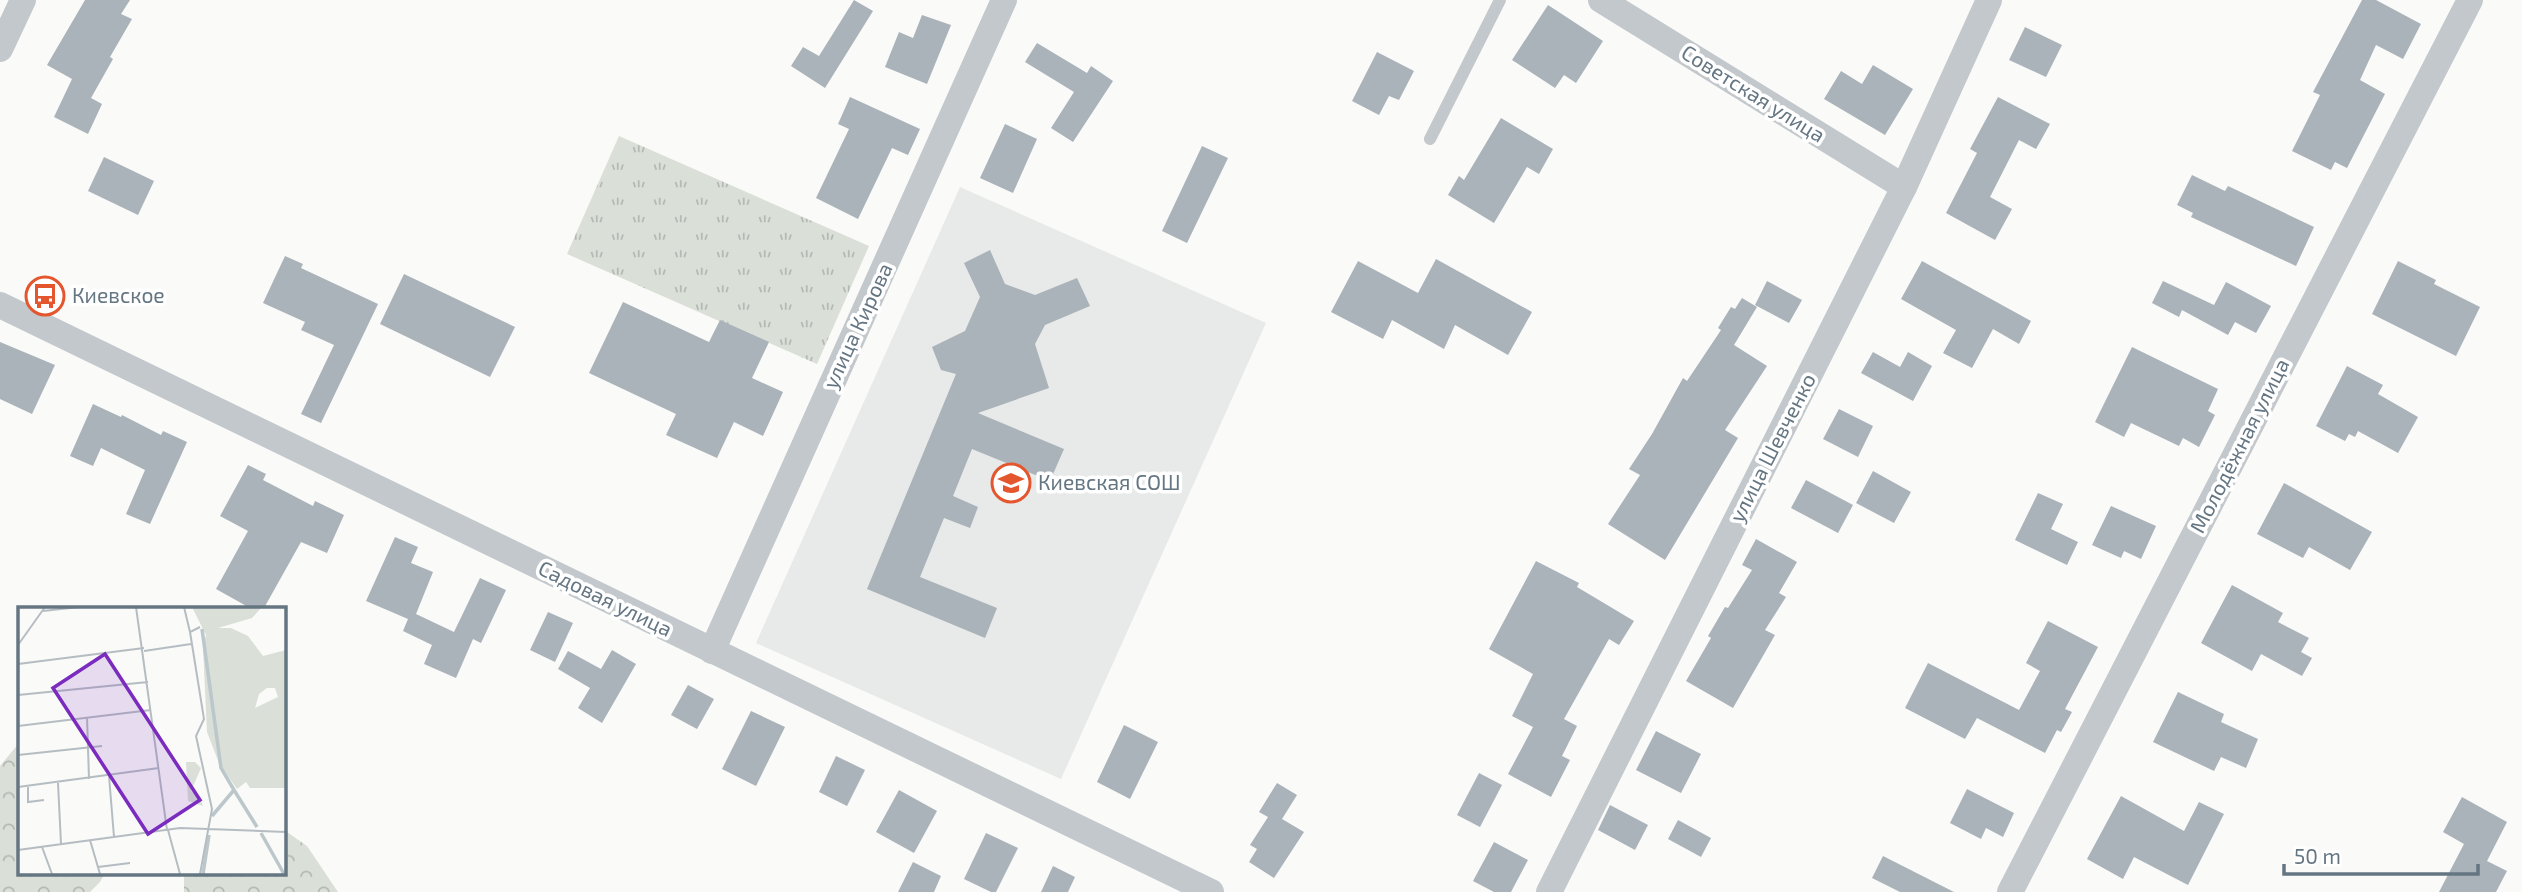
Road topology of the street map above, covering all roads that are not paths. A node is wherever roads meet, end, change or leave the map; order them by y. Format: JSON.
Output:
{"nodes":[{"id":1,"x":23,"y":0,"type":"edge"},
{"id":2,"x":1004,"y":0,"type":"edge"},
{"id":3,"x":1500,"y":0,"type":"edge"},
{"id":4,"x":1601,"y":0,"type":"edge"},
{"id":5,"x":1989,"y":0,"type":"edge"},
{"id":6,"x":2470,"y":0,"type":"edge"},
{"id":7,"x":0,"y":49,"type":"edge"},
{"id":8,"x":1430,"y":139,"type":"dead end"},
{"id":9,"x":1904,"y":187,"type":"junction"},
{"id":10,"x":0,"y":305,"type":"edge"},
{"id":11,"x":712,"y":651,"type":"junction"},
{"id":12,"x":1211,"y":892,"type":"edge"},
{"id":13,"x":1549,"y":892,"type":"edge"},
{"id":14,"x":2010,"y":892,"type":"edge"}],
"edges":[{"from":1,"to":7,"type":"street"},
{"from":2,"to":11,"type":"street","name":"улица Кирова"},
{"from":3,"to":8,"type":"lane"},
{"from":4,"to":9,"type":"street","name":"Советская улица"},
{"from":5,"to":9,"type":"street","name":"улица Шевченко"},
{"from":6,"to":14,"type":"street","name":"Молодёжная улица"},
{"from":9,"to":13,"type":"street","name":"улица Шевченко"},
{"from":10,"to":11,"type":"street","name":"Садовая улица"},
{"from":11,"to":12,"type":"street","name":"Садовая улица"}]}
